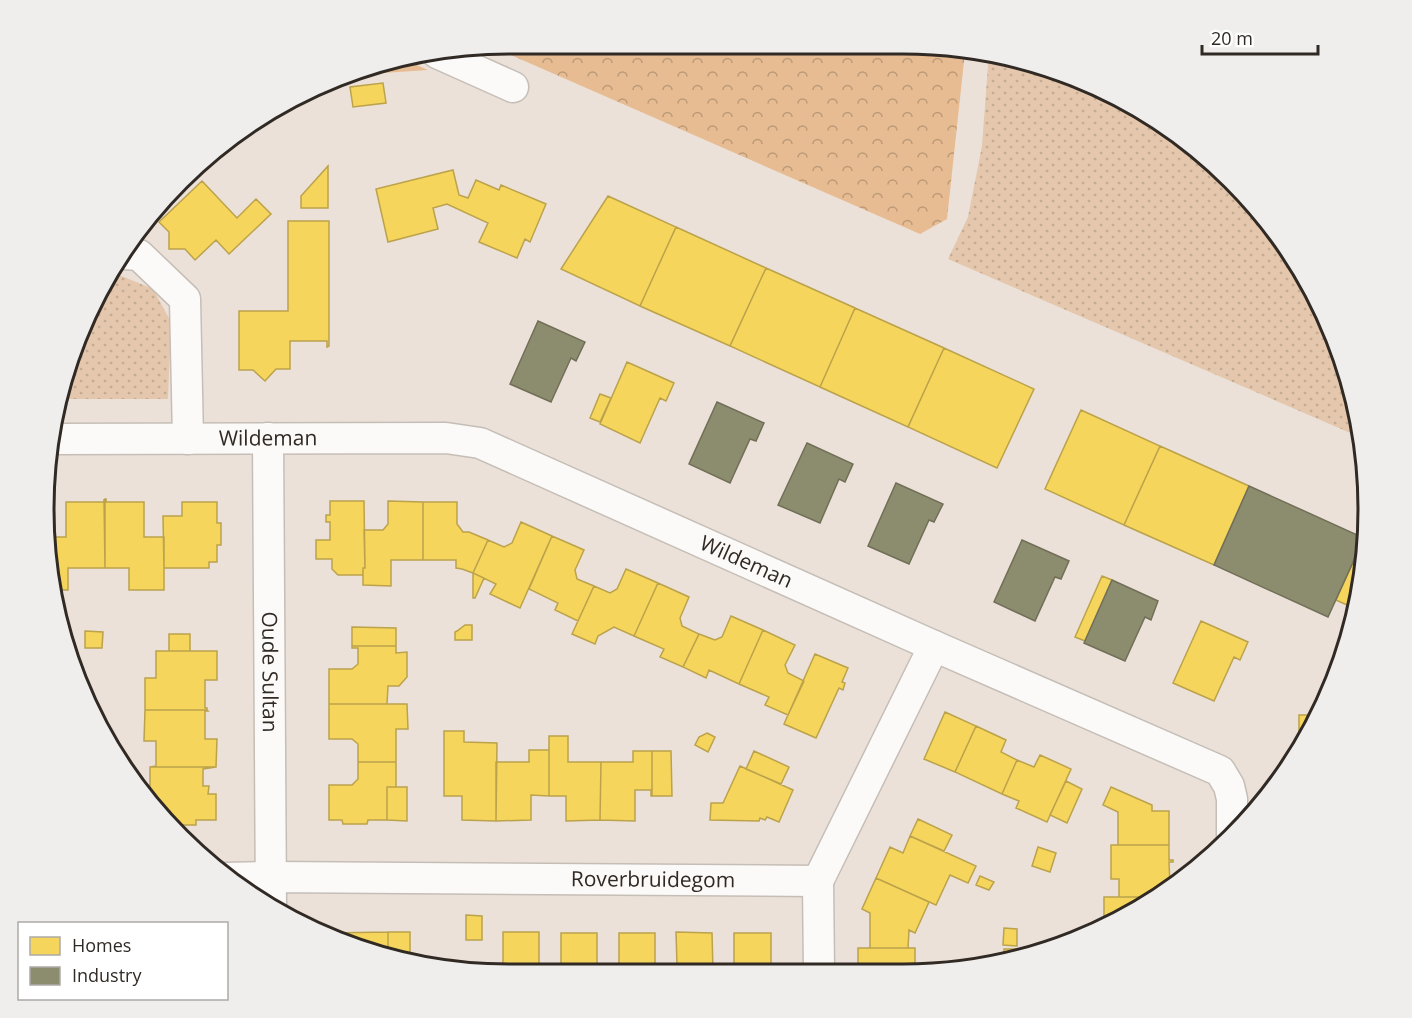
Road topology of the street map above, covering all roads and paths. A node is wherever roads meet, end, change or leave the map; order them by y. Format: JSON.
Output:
{"nodes":[{"id":1,"x":449,"y":58,"type":"edge"},
{"id":2,"x":513,"y":87,"type":"dead end"},
{"id":3,"x":132,"y":255,"type":"edge"},
{"id":4,"x":268,"y":438,"type":"junction"},
{"id":5,"x":60,"y":439,"type":"edge"},
{"id":6,"x":188,"y":439,"type":"junction"},
{"id":7,"x":934,"y":646,"type":"junction"},
{"id":8,"x":1232,"y":823,"type":"edge"},
{"id":9,"x":271,"y":877,"type":"junction"},
{"id":10,"x":243,"y":878,"type":"edge"},
{"id":11,"x":818,"y":881,"type":"junction"},
{"id":12,"x":271,"y":897,"type":"edge"},
{"id":13,"x":819,"y":964,"type":"edge"}],
"edges":[{"from":1,"to":2,"type":"street"},
{"from":3,"to":6,"type":"street"},
{"from":4,"to":6,"type":"street","name":"Wildeman"},
{"from":4,"to":7,"type":"street","name":"Wildeman"},
{"from":4,"to":9,"type":"street","name":"Oude Sultan"},
{"from":5,"to":6,"type":"street","name":"Wildeman"},
{"from":7,"to":8,"type":"street","name":"Wildeman"},
{"from":7,"to":11,"type":"street"},
{"from":9,"to":10,"type":"street","name":"Roverbruidegom"},
{"from":9,"to":11,"type":"street","name":"Roverbruidegom"},
{"from":9,"to":12,"type":"street","name":"Oude Sultan"},
{"from":11,"to":13,"type":"street"}]}
